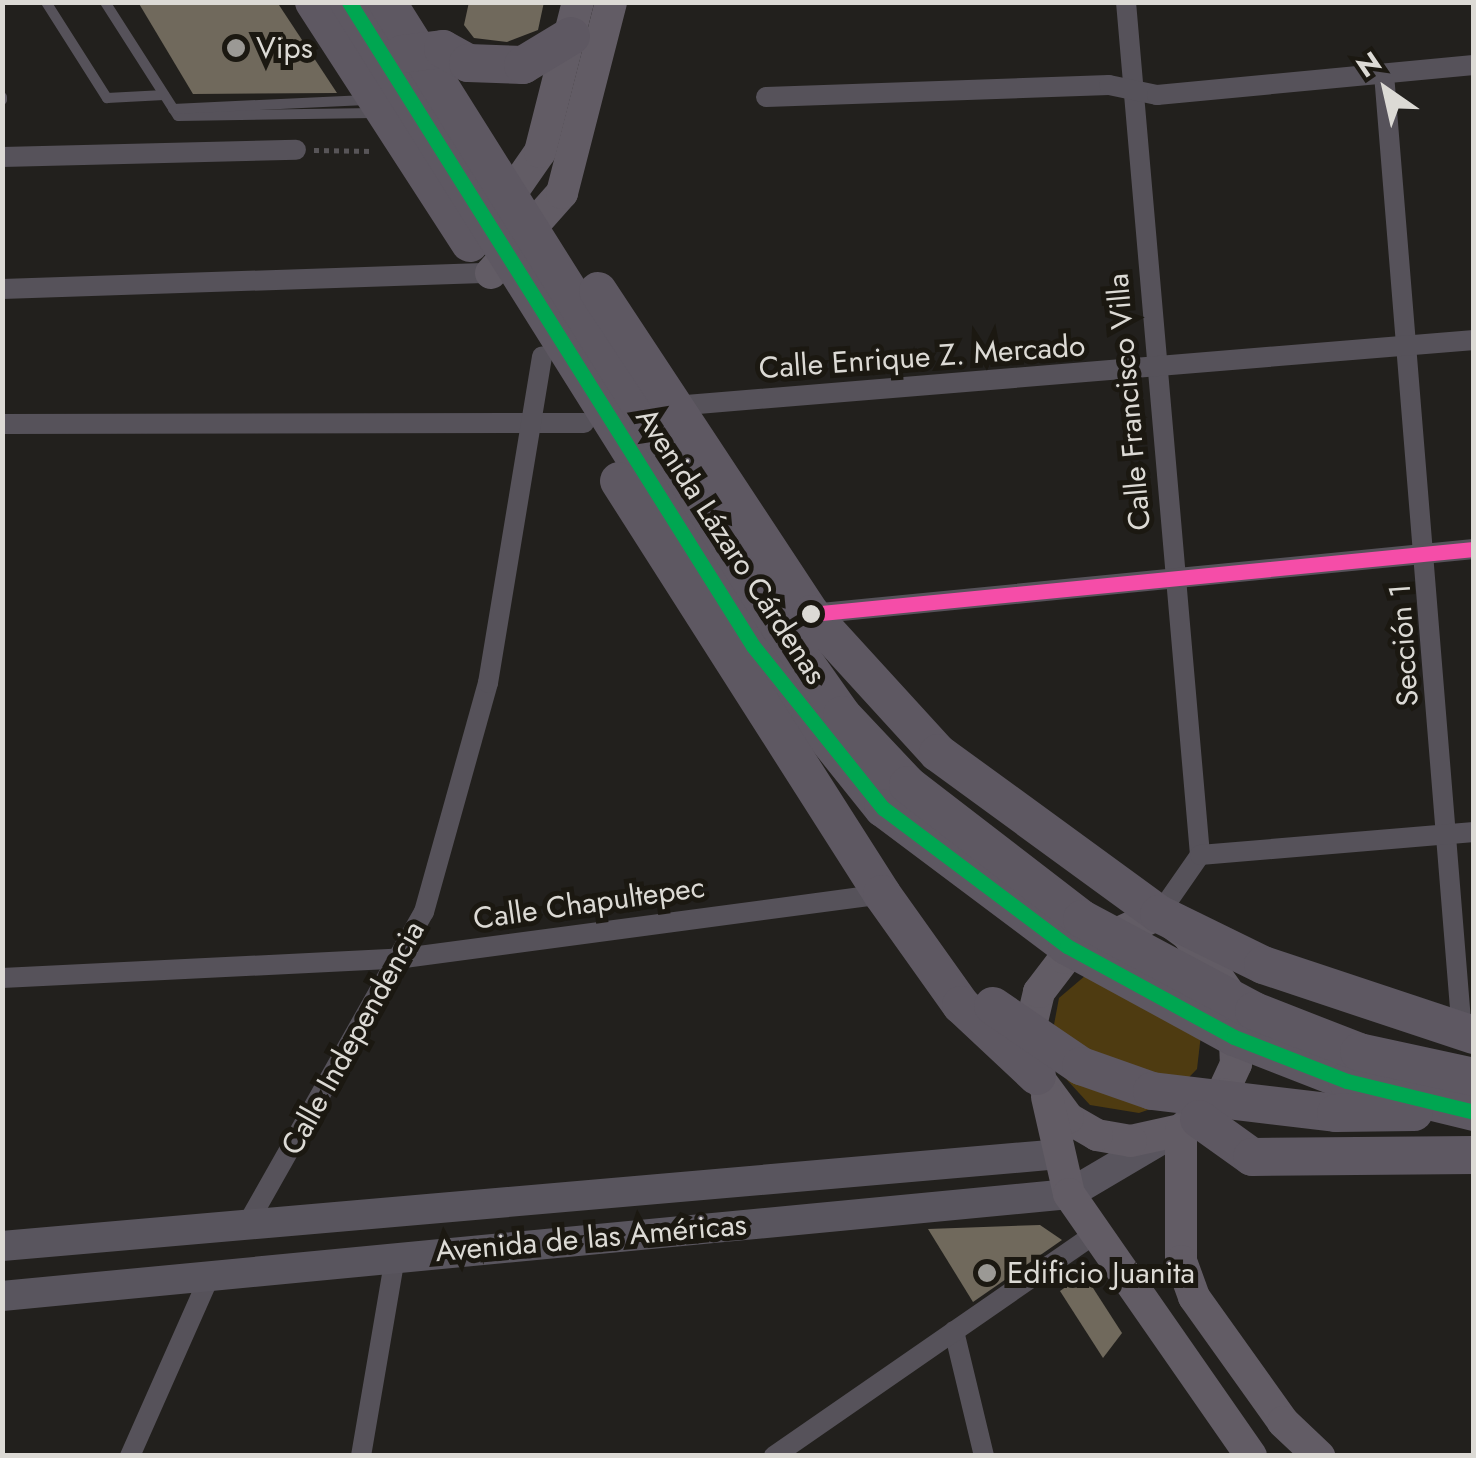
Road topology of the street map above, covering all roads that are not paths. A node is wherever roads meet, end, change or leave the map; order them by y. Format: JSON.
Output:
{"nodes":[{"id":1,"x":46,"y":2,"type":"edge"},
{"id":2,"x":105,"y":2,"type":"edge"},
{"id":3,"x":314,"y":2,"type":"edge"},
{"id":4,"x":349,"y":2,"type":"edge"},
{"id":5,"x":611,"y":2,"type":"edge"},
{"id":6,"x":1126,"y":2,"type":"edge"},
{"id":7,"x":406,"y":5,"type":"edge"},
{"id":8,"x":575,"y":19,"type":"edge"},
{"id":9,"x":443,"y":50,"type":"junction"},
{"id":10,"x":346,"y":52,"type":"junction"},
{"id":11,"x":1474,"y":65,"type":"edge"},
{"id":12,"x":1384,"y":74,"type":"junction"},
{"id":13,"x":1132,"y":89,"type":"junction"},
{"id":14,"x":164,"y":95,"type":"junction"},
{"id":15,"x":766,"y":97,"type":"dead end"},
{"id":16,"x":378,"y":100,"type":"junction"},
{"id":17,"x":296,"y":150,"type":"road end"},
{"id":18,"x":2,"y":157,"type":"edge"},
{"id":19,"x":525,"y":179,"type":"junction"},
{"id":20,"x":548,"y":216,"type":"junction"},
{"id":21,"x":468,"y":239,"type":"junction"},
{"id":22,"x":491,"y":274,"type":"junction"},
{"id":23,"x":2,"y":289,"type":"edge"},
{"id":24,"x":1474,"y":340,"type":"edge"},
{"id":25,"x":1407,"y":346,"type":"junction"},
{"id":26,"x":542,"y":356,"type":"junction"},
{"id":27,"x":1155,"y":370,"type":"junction"},
{"id":28,"x":674,"y":406,"type":"junction"},
{"id":29,"x":584,"y":423,"type":"junction"},
{"id":30,"x":2,"y":424,"type":"edge"},
{"id":31,"x":531,"y":424,"type":"junction"},
{"id":32,"x":1474,"y":550,"type":"edge"},
{"id":33,"x":1428,"y":553,"type":"junction"},
{"id":34,"x":1176,"y":576,"type":"junction"},
{"id":35,"x":811,"y":614,"type":"junction"},
{"id":36,"x":739,"y":676,"type":"junction"},
{"id":37,"x":1474,"y":832,"type":"edge"},
{"id":38,"x":1446,"y":835,"type":"junction"},
{"id":39,"x":1200,"y":855,"type":"junction"},
{"id":40,"x":882,"y":894,"type":"junction"},
{"id":41,"x":1158,"y":914,"type":"junction"},
{"id":42,"x":404,"y":958,"type":"junction"},
{"id":43,"x":2,"y":978,"type":"edge"},
{"id":44,"x":1414,"y":1022,"type":"junction"},
{"id":45,"x":1468,"y":1034,"type":"edge"},
{"id":46,"x":1041,"y":1084,"type":"junction"},
{"id":47,"x":1473,"y":1111,"type":"edge"},
{"id":48,"x":1182,"y":1129,"type":"junction"},
{"id":49,"x":1058,"y":1154,"type":"junction"},
{"id":50,"x":1474,"y":1155,"type":"edge"},
{"id":51,"x":1370,"y":1156,"type":"junction"},
{"id":52,"x":1069,"y":1194,"type":"junction"},
{"id":53,"x":244,"y":1228,"type":"junction"},
{"id":54,"x":1098,"y":1232,"type":"junction"},
{"id":55,"x":2,"y":1246,"type":"edge"},
{"id":56,"x":395,"y":1257,"type":"junction"},
{"id":57,"x":207,"y":1282,"type":"junction"},
{"id":58,"x":2,"y":1296,"type":"edge"},
{"id":59,"x":954,"y":1332,"type":"junction"},
{"id":60,"x":130,"y":1456,"type":"edge"},
{"id":61,"x":361,"y":1456,"type":"edge"},
{"id":62,"x":774,"y":1456,"type":"edge"},
{"id":63,"x":984,"y":1456,"type":"edge"},
{"id":64,"x":1251,"y":1456,"type":"edge"},
{"id":65,"x":1319,"y":1456,"type":"edge"}],
"edges":[{"from":1,"to":14,"type":"lane"},
{"from":2,"to":14,"type":"lane"},
{"from":3,"to":10,"type":"highway"},
{"from":4,"to":47,"type":"highway","name":"Avenida Lázaro Cárdenas"},
{"from":5,"to":20,"type":"main road"},
{"from":6,"to":13,"type":"street","name":"Calle Francisco Villa"},
{"from":7,"to":9,"type":"highway"},
{"from":7,"to":10,"type":"highway"},
{"from":7,"to":47,"type":"highway","name":"Avenida Lázaro Cárdenas"},
{"from":8,"to":9,"type":"highway"},
{"from":8,"to":19,"type":"main road"},
{"from":9,"to":16,"type":"highway"},
{"from":9,"to":19,"type":"highway"},
{"from":10,"to":16,"type":"highway"},
{"from":11,"to":12,"type":"street"},
{"from":12,"to":13,"type":"street"},
{"from":12,"to":25,"type":"street","name":"Sección 1"},
{"from":13,"to":15,"type":"street"},
{"from":13,"to":27,"type":"street","name":"Calle Francisco Villa"},
{"from":14,"to":16,"type":"lane"},
{"from":16,"to":21,"type":"highway"},
{"from":17,"to":18,"type":"street"},
{"from":19,"to":20,"type":"highway"},
{"from":19,"to":21,"type":"main road"},
{"from":20,"to":22,"type":"main road"},
{"from":20,"to":28,"type":"highway"},
{"from":21,"to":22,"type":"highway"},
{"from":22,"to":23,"type":"street"},
{"from":22,"to":26,"type":"highway"},
{"from":24,"to":25,"type":"street","name":"Calle Enrique Z. Mercado"},
{"from":25,"to":27,"type":"street","name":"Calle Enrique Z. Mercado"},
{"from":25,"to":33,"type":"street","name":"Sección 1"},
{"from":26,"to":29,"type":"highway"},
{"from":26,"to":31,"type":"street","name":"Calle Independencia"},
{"from":27,"to":28,"type":"street","name":"Calle Enrique Z. Mercado"},
{"from":27,"to":34,"type":"street","name":"Calle Francisco Villa"},
{"from":28,"to":35,"type":"highway"},
{"from":29,"to":31,"type":"street"},
{"from":29,"to":36,"type":"highway"},
{"from":30,"to":31,"type":"street"},
{"from":31,"to":42,"type":"street","name":"Calle Independencia"},
{"from":32,"to":33,"type":"street"},
{"from":33,"to":34,"type":"street"},
{"from":33,"to":38,"type":"street","name":"Sección 1"},
{"from":34,"to":35,"type":"street"},
{"from":34,"to":39,"type":"street","name":"Calle Francisco Villa"},
{"from":35,"to":41,"type":"highway"},
{"from":36,"to":40,"type":"highway"},
{"from":36,"to":47,"type":"highway"},
{"from":37,"to":38,"type":"street"},
{"from":38,"to":39,"type":"street"},
{"from":38,"to":45,"type":"street","name":"Sección 1"},
{"from":39,"to":41,"type":"street"},
{"from":40,"to":42,"type":"street","name":"Calle Chapultepec"},
{"from":40,"to":46,"type":"highway"},
{"from":41,"to":44,"type":"highway"},
{"from":41,"to":46,"type":"main road"},
{"from":41,"to":48,"type":"main road"},
{"from":42,"to":43,"type":"street","name":"Calle Chapultepec"},
{"from":42,"to":53,"type":"street","name":"Calle Independencia"},
{"from":44,"to":45,"type":"highway"},
{"from":44,"to":47,"type":"street"},
{"from":44,"to":51,"type":"highway"},
{"from":46,"to":48,"type":"main road"},
{"from":46,"to":49,"type":"main road"},
{"from":48,"to":51,"type":"highway"},
{"from":48,"to":52,"type":"main road","name":"Avenida de las Américas"},
{"from":48,"to":65,"type":"main road"},
{"from":49,"to":52,"type":"main road"},
{"from":49,"to":53,"type":"main road","name":"Avenida de las Américas"},
{"from":50,"to":51,"type":"highway"},
{"from":52,"to":54,"type":"main road"},
{"from":52,"to":56,"type":"main road","name":"Avenida de las Américas"},
{"from":53,"to":55,"type":"main road","name":"Avenida de las Américas"},
{"from":53,"to":57,"type":"main road","name":"Calle Independencia"},
{"from":54,"to":59,"type":"street"},
{"from":54,"to":64,"type":"main road"},
{"from":56,"to":57,"type":"main road","name":"Avenida de las Américas"},
{"from":56,"to":61,"type":"street"},
{"from":57,"to":58,"type":"main road","name":"Avenida de las Américas"},
{"from":57,"to":60,"type":"street","name":"Calle Independencia"},
{"from":59,"to":62,"type":"street"},
{"from":59,"to":63,"type":"street"}]}
